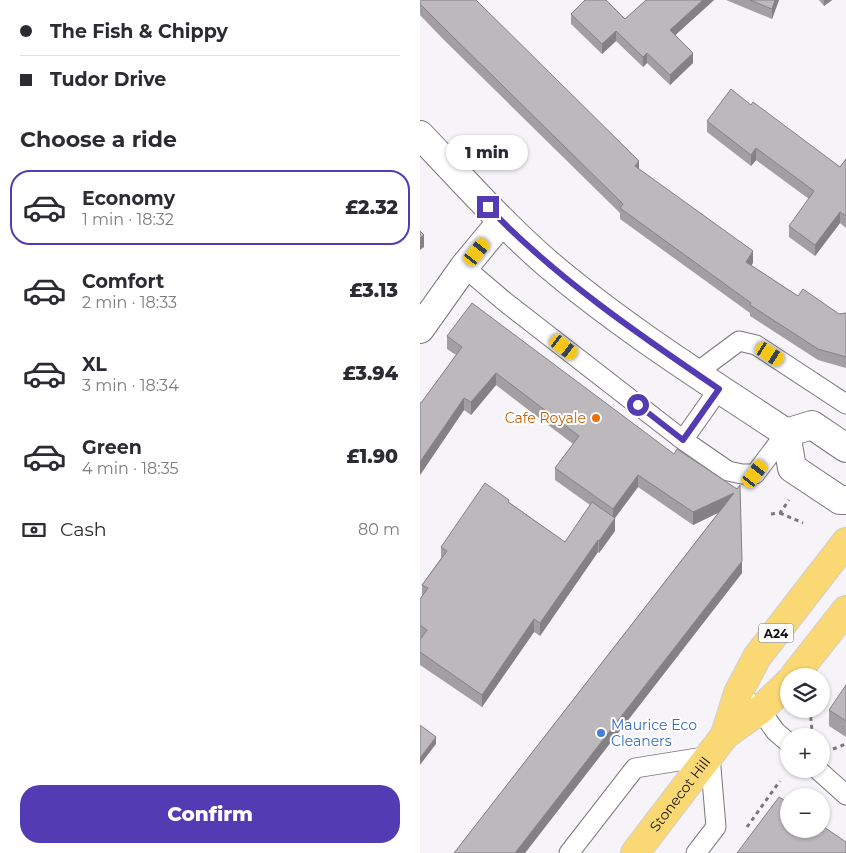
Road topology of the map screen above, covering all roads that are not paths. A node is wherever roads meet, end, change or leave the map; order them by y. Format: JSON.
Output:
{"nodes":[{"id":1,"x":420,"y":135,"type":"edge"},
{"id":2,"x":502,"y":221,"type":"junction"},
{"id":3,"x":464,"y":267,"type":"junction"},
{"id":4,"x":420,"y":329,"type":"edge"},
{"id":5,"x":696,"y":373,"type":"junction"},
{"id":6,"x":719,"y":389,"type":"junction"},
{"id":7,"x":846,"y":404,"type":"edge"},
{"id":8,"x":786,"y":433,"type":"junction"},
{"id":9,"x":683,"y":440,"type":"junction"},
{"id":10,"x":846,"y":448,"type":"edge"},
{"id":11,"x":846,"y":500,"type":"edge"},
{"id":12,"x":846,"y":542,"type":"edge"},
{"id":13,"x":846,"y":610,"type":"edge"},
{"id":14,"x":800,"y":668,"type":"edge"},
{"id":15,"x":780,"y":691,"type":"edge"},
{"id":16,"x":738,"y":693,"type":"junction"},
{"id":17,"x":760,"y":710,"type":"junction"},
{"id":18,"x":780,"y":736,"type":"edge"},
{"id":19,"x":718,"y":746,"type":"junction"},
{"id":20,"x":827,"y":778,"type":"edge"},
{"id":21,"x":846,"y":795,"type":"edge"},
{"id":22,"x":569,"y":853,"type":"edge"},
{"id":23,"x":635,"y":853,"type":"edge"},
{"id":24,"x":696,"y":853,"type":"edge"}],
"edges":[{"from":1,"to":2,"type":"main road"},
{"from":2,"to":3,"type":"main road"},
{"from":2,"to":5,"type":"main road"},
{"from":3,"to":4,"type":"main road"},
{"from":3,"to":9,"type":"lane"},
{"from":5,"to":6,"type":"main road"},
{"from":5,"to":7,"type":"lane"},
{"from":6,"to":8,"type":"main road"},
{"from":6,"to":9,"type":"lane"},
{"from":8,"to":9,"type":"lane"},
{"from":8,"to":10,"type":"main road"},
{"from":8,"to":11,"type":"main road"},
{"from":12,"to":16,"type":"highway","name":"Stonecot Hill","number":"A24"},
{"from":13,"to":14,"type":"highway"},
{"from":15,"to":17,"type":"highway","name":"Stonecot Hill","number":"A24"},
{"from":16,"to":17,"type":"lane"},
{"from":16,"to":19,"type":"highway","name":"Stonecot Hill","number":"A24"},
{"from":17,"to":18,"type":"lane"},
{"from":17,"to":19,"type":"highway","name":"Stonecot Hill","number":"A24"},
{"from":19,"to":22,"type":"lane"},
{"from":19,"to":23,"type":"highway","name":"Stonecot Hill","number":"A24"},
{"from":19,"to":24,"type":"lane"},
{"from":20,"to":21,"type":"lane"}]}
